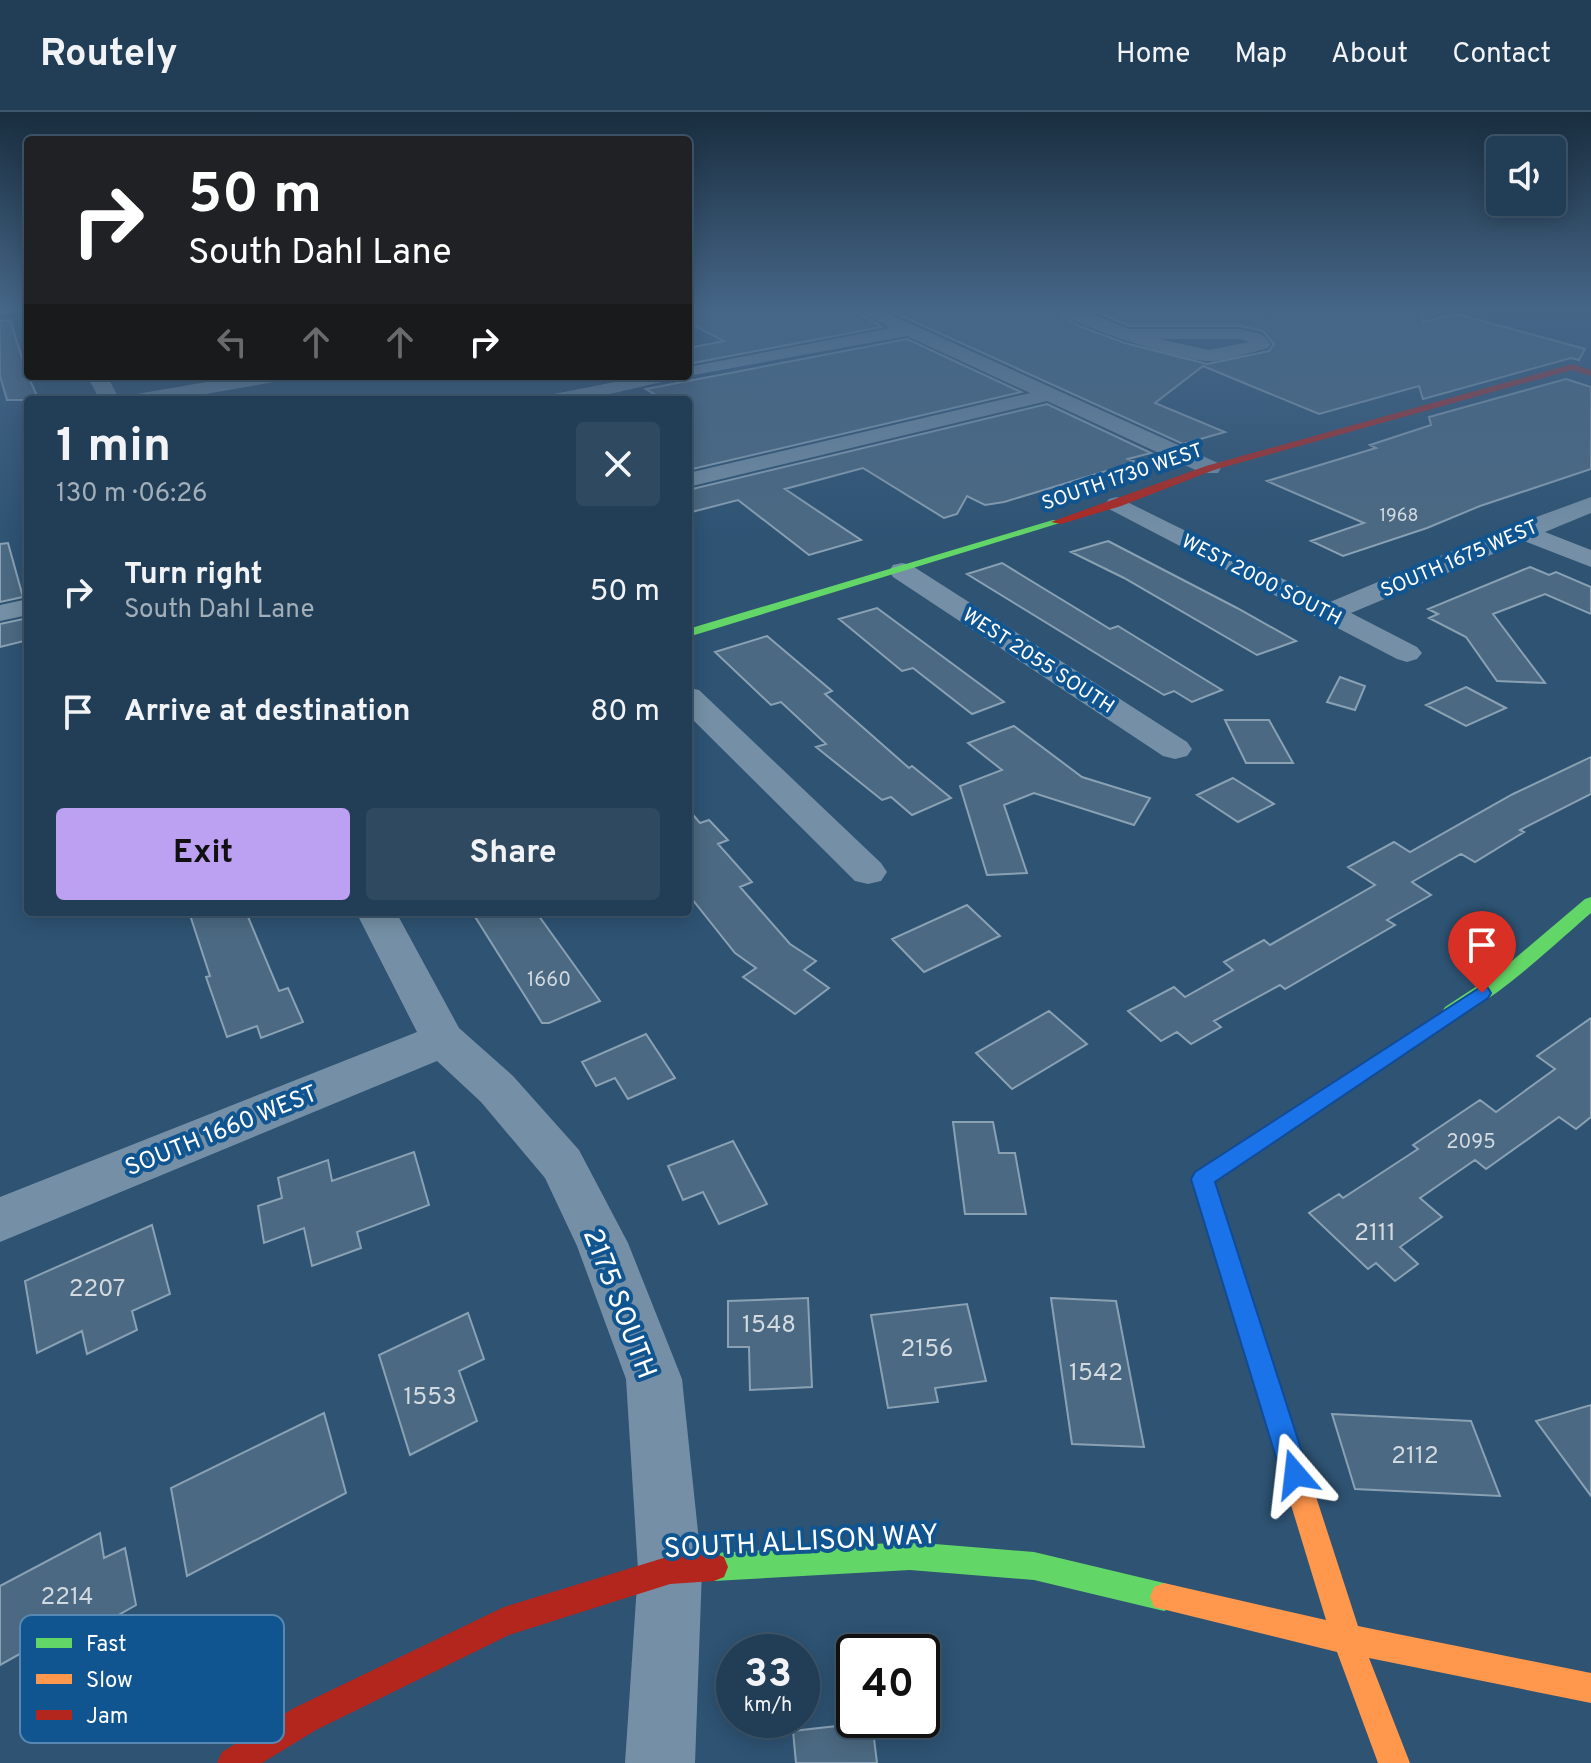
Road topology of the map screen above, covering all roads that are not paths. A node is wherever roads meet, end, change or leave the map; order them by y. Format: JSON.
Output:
{"nodes":[{"id":1,"x":222,"y":385,"type":"edge"},
{"id":2,"x":629,"y":385,"type":"edge"},
{"id":3,"x":1030,"y":385,"type":"edge"},
{"id":4,"x":1507,"y":385,"type":"edge"},
{"id":5,"x":1050,"y":394,"type":"junction"},
{"id":6,"x":160,"y":396,"type":"edge"},
{"id":7,"x":574,"y":396,"type":"edge"},
{"id":8,"x":1210,"y":468,"type":"junction"},
{"id":9,"x":692,"y":479,"type":"edge"},
{"id":10,"x":1117,"y":504,"type":"junction"},
{"id":11,"x":1591,"y":504,"type":"edge"},
{"id":12,"x":1521,"y":531,"type":"junction"},
{"id":13,"x":1591,"y":559,"type":"edge"},
{"id":14,"x":902,"y":571,"type":"junction"},
{"id":15,"x":24,"y":608,"type":"edge"},
{"id":16,"x":0,"y":613,"type":"edge"},
{"id":17,"x":1328,"y":613,"type":"junction"},
{"id":18,"x":692,"y":632,"type":"edge"},
{"id":19,"x":1407,"y":653,"type":"dead end"},
{"id":20,"x":692,"y":701,"type":"edge"},
{"id":21,"x":1175,"y":749,"type":"dead end"},
{"id":22,"x":868,"y":872,"type":"dead end"},
{"id":23,"x":1591,"y":903,"type":"edge"},
{"id":24,"x":378,"y":916,"type":"edge"},
{"id":25,"x":443,"y":1040,"type":"junction"},
{"id":26,"x":0,"y":1220,"type":"edge"},
{"id":27,"x":670,"y":1570,"type":"junction"},
{"id":28,"x":1347,"y":1639,"type":"junction"},
{"id":29,"x":1591,"y":1688,"type":"edge"},
{"id":30,"x":284,"y":1732,"type":"edge"},
{"id":31,"x":266,"y":1743,"type":"edge"},
{"id":32,"x":233,"y":1763,"type":"edge"},
{"id":33,"x":660,"y":1763,"type":"edge"},
{"id":34,"x":1394,"y":1763,"type":"edge"}],
"edges":[{"from":1,"to":6,"type":"street"},
{"from":2,"to":7,"type":"street"},
{"from":3,"to":5,"type":"street"},
{"from":4,"to":8,"type":"street","name":"SOUTH 1730 WEST"},
{"from":5,"to":8,"type":"street"},
{"from":5,"to":9,"type":"street"},
{"from":8,"to":10,"type":"street","name":"SOUTH 1730 WEST"},
{"from":10,"to":14,"type":"street","name":"SOUTH 1730 WEST"},
{"from":10,"to":17,"type":"street","name":"WEST 2000 SOUTH"},
{"from":11,"to":12,"type":"street","name":"SOUTH 1675 WEST"},
{"from":12,"to":13,"type":"street"},
{"from":12,"to":17,"type":"street","name":"SOUTH 1675 WEST"},
{"from":14,"to":18,"type":"street","name":"SOUTH 1730 WEST"},
{"from":14,"to":21,"type":"street","name":"WEST 2055 SOUTH"},
{"from":15,"to":16,"type":"street"},
{"from":17,"to":19,"type":"street","name":"WEST 2000 SOUTH"},
{"from":20,"to":22,"type":"street"},
{"from":23,"to":28,"type":"street"},
{"from":24,"to":25,"type":"street","name":"2175 SOUTH"},
{"from":25,"to":26,"type":"street","name":"SOUTH 1660 WEST"},
{"from":25,"to":27,"type":"street","name":"2175 SOUTH"},
{"from":27,"to":28,"type":"street","name":"SOUTH ALLISON WAY"},
{"from":27,"to":30,"type":"street","name":"SOUTH ALLISON WAY"},
{"from":27,"to":33,"type":"street","name":"2175 SOUTH"},
{"from":28,"to":29,"type":"street","name":"SOUTH ALLISON WAY"},
{"from":28,"to":34,"type":"street"},
{"from":31,"to":32,"type":"street","name":"SOUTH ALLISON WAY"}]}
